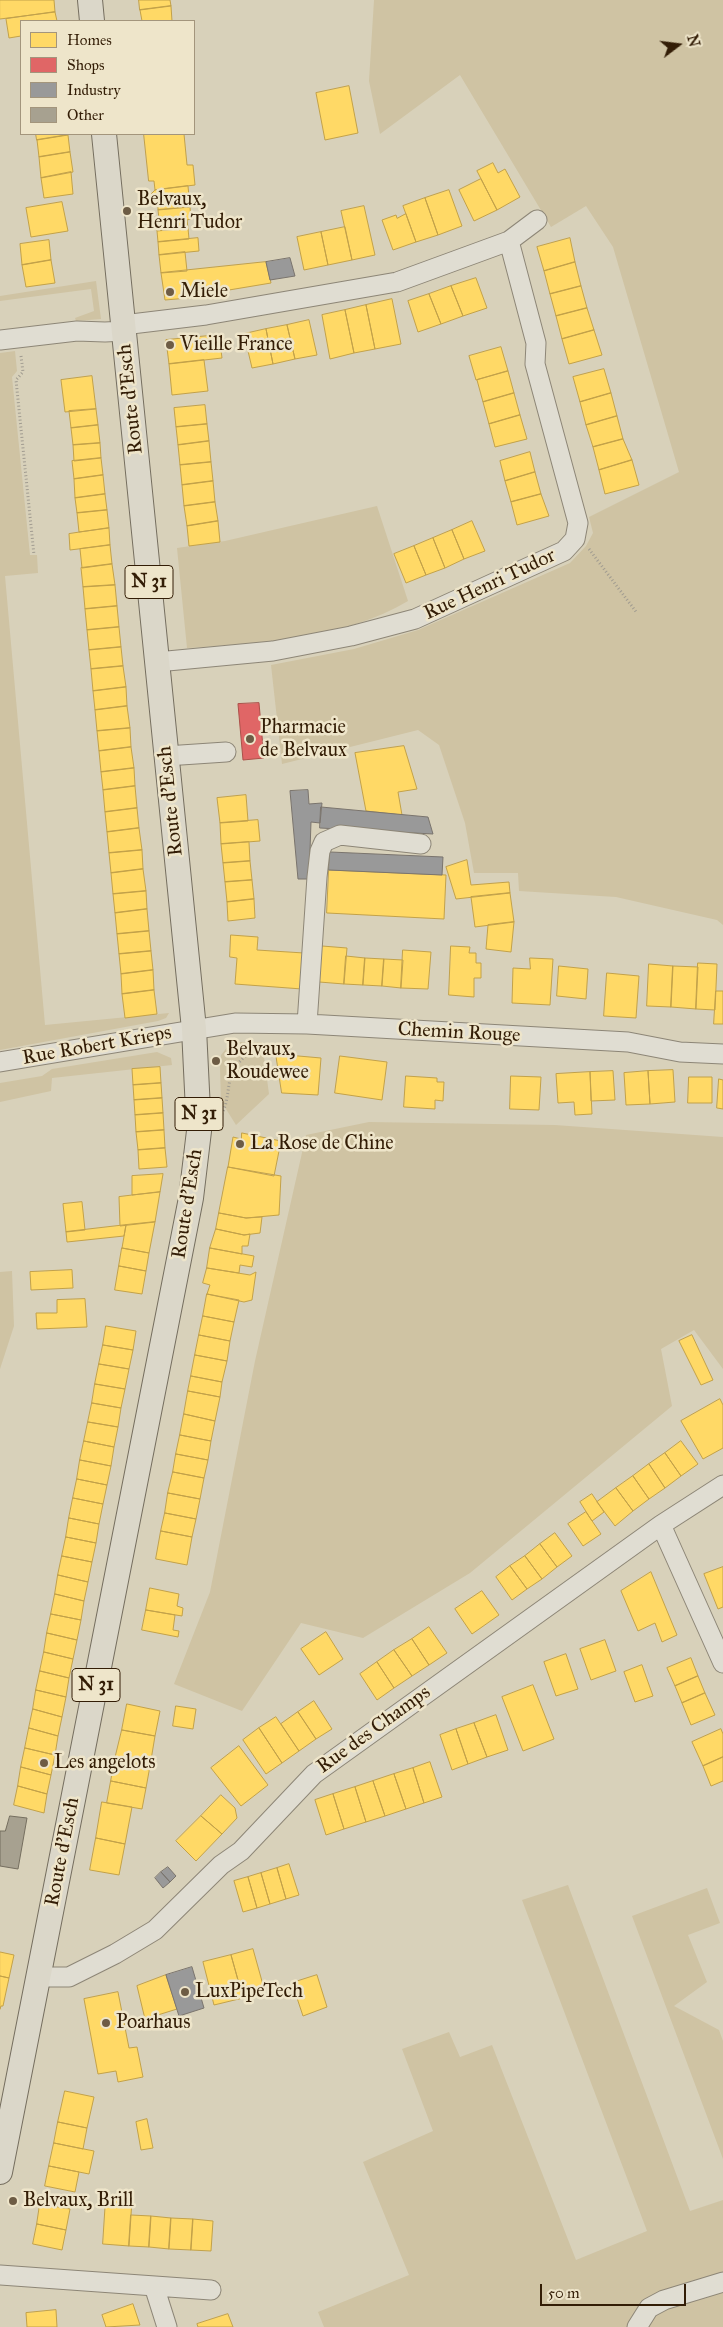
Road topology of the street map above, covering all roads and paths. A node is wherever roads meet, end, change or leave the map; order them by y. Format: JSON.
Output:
{"nodes":[{"id":1,"x":90,"y":0,"type":"edge"},
{"id":2,"x":92,"y":20,"type":"edge"},
{"id":3,"x":104,"y":135,"type":"edge"},
{"id":4,"x":538,"y":220,"type":"dead end"},
{"id":5,"x":509,"y":241,"type":"junction"},
{"id":6,"x":124,"y":328,"type":"junction"},
{"id":7,"x":9,"y":339,"type":"edge"},
{"id":8,"x":575,"y":539,"type":"junction"},
{"id":9,"x":34,"y":555,"type":"dead end"},
{"id":10,"x":637,"y":613,"type":"dead end"},
{"id":11,"x":157,"y":662,"type":"junction"},
{"id":12,"x":226,"y":752,"type":"dead end"},
{"id":13,"x":166,"y":756,"type":"junction"},
{"id":14,"x":421,"y":844,"type":"dead end"},
{"id":15,"x":252,"y":1024,"type":"junction"},
{"id":16,"x":307,"y":1024,"type":"junction"},
{"id":17,"x":194,"y":1030,"type":"junction"},
{"id":18,"x":723,"y":1054,"type":"edge"},
{"id":19,"x":0,"y":1062,"type":"edge"},
{"id":20,"x":199,"y":1131,"type":"junction"},
{"id":21,"x":723,"y":1485,"type":"edge"},
{"id":22,"x":661,"y":1525,"type":"junction"},
{"id":23,"x":723,"y":1663,"type":"edge"},
{"id":24,"x":38,"y":1977,"type":"junction"},
{"id":25,"x":0,"y":2172,"type":"edge"},
{"id":26,"x":0,"y":2275,"type":"edge"},
{"id":27,"x":723,"y":2282,"type":"edge"},
{"id":28,"x":154,"y":2286,"type":"junction"},
{"id":29,"x":211,"y":2290,"type":"dead end"},
{"id":30,"x":640,"y":2326,"type":"edge"},
{"id":31,"x":167,"y":2327,"type":"edge"}],
"edges":[{"from":1,"to":2,"type":"main road"},
{"from":3,"to":6,"type":"main road","name":"Route d'Esch","number":"N 31"},
{"from":4,"to":5,"type":"street"},
{"from":5,"to":6,"type":"street"},
{"from":5,"to":8,"type":"street","name":"Rue Henri Tudor"},
{"from":6,"to":7,"type":"street"},
{"from":6,"to":11,"type":"main road","name":"Route d'Esch","number":"N 31"},
{"from":7,"to":9,"type":"path"},
{"from":8,"to":10,"type":"path"},
{"from":8,"to":11,"type":"street","name":"Rue Henri Tudor"},
{"from":11,"to":13,"type":"main road","name":"Route d'Esch","number":"N 31"},
{"from":12,"to":13,"type":"street"},
{"from":13,"to":17,"type":"main road","name":"Route d'Esch","number":"N 31"},
{"from":14,"to":16,"type":"street"},
{"from":15,"to":16,"type":"street","name":"Chemin Rouge"},
{"from":15,"to":17,"type":"street","name":"Chemin Rouge"},
{"from":15,"to":20,"type":"path"},
{"from":16,"to":18,"type":"street","name":"Chemin Rouge"},
{"from":17,"to":19,"type":"street","name":"Rue Robert Krieps"},
{"from":17,"to":20,"type":"main road","name":"Route d'Esch","number":"N 31"},
{"from":20,"to":24,"type":"main road","name":"Route d'Esch","number":"N 31"},
{"from":21,"to":22,"type":"street","name":"Rue des Champs"},
{"from":22,"to":23,"type":"street"},
{"from":22,"to":24,"type":"street","name":"Rue des Champs"},
{"from":24,"to":25,"type":"main road","name":"Route d'Esch","number":"N 31"},
{"from":26,"to":28,"type":"street"},
{"from":27,"to":30,"type":"street"},
{"from":28,"to":29,"type":"street"},
{"from":28,"to":31,"type":"street"}]}
